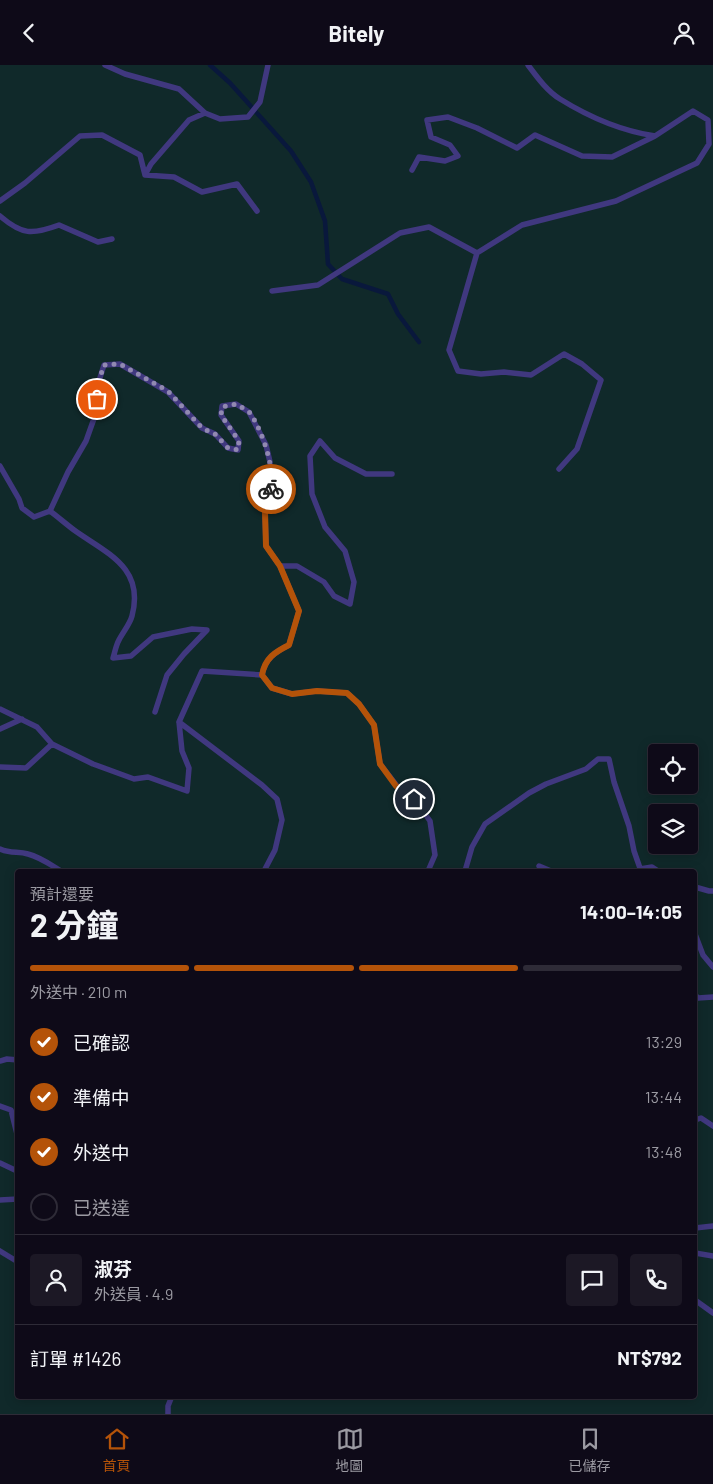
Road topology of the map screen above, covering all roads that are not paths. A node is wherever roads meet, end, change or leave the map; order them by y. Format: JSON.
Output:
{"nodes":[{"id":1,"x":105,"y":65,"type":"edge"},
{"id":2,"x":268,"y":65,"type":"edge"},
{"id":3,"x":528,"y":65,"type":"edge"},
{"id":4,"x":205,"y":113,"type":"junction"},
{"id":5,"x":655,"y":136,"type":"junction"},
{"id":6,"x":412,"y":170,"type":"dead end"},
{"id":7,"x":145,"y":175,"type":"junction"},
{"id":8,"x":0,"y":201,"type":"edge"},
{"id":9,"x":257,"y":211,"type":"dead end"},
{"id":10,"x":0,"y":216,"type":"edge"},
{"id":11,"x":112,"y":239,"type":"dead end"},
{"id":12,"x":478,"y":253,"type":"junction"},
{"id":13,"x":272,"y":291,"type":"dead end"},
{"id":14,"x":0,"y":466,"type":"edge"},
{"id":15,"x":559,"y":469,"type":"dead end"},
{"id":16,"x":392,"y":474,"type":"dead end"},
{"id":17,"x":50,"y":511,"type":"junction"},
{"id":18,"x":280,"y":566,"type":"junction"},
{"id":19,"x":262,"y":675,"type":"junction"},
{"id":20,"x":0,"y":709,"type":"edge"},
{"id":21,"x":155,"y":712,"type":"dead end"},
{"id":22,"x":22,"y":719,"type":"junction"},
{"id":23,"x":179,"y":722,"type":"junction"},
{"id":24,"x":0,"y":729,"type":"edge"},
{"id":25,"x":52,"y":744,"type":"junction"},
{"id":26,"x":0,"y":767,"type":"edge"},
{"id":27,"x":0,"y":849,"type":"edge"},
{"id":28,"x":539,"y":866,"type":"dead end"},
{"id":29,"x":58,"y":869,"type":"edge"},
{"id":30,"x":265,"y":869,"type":"edge"},
{"id":31,"x":429,"y":869,"type":"edge"},
{"id":32,"x":466,"y":869,"type":"edge"},
{"id":33,"x":546,"y":869,"type":"edge"},
{"id":34,"x":640,"y":869,"type":"edge"},
{"id":35,"x":697,"y":888,"type":"edge"},
{"id":36,"x":713,"y":891,"type":"edge"},
{"id":37,"x":697,"y":939,"type":"edge"},
{"id":38,"x":713,"y":967,"type":"edge"},
{"id":39,"x":697,"y":997,"type":"edge"},
{"id":40,"x":713,"y":997,"type":"edge"},
{"id":41,"x":15,"y":1060,"type":"edge"},
{"id":42,"x":0,"y":1061,"type":"edge"},
{"id":43,"x":0,"y":1106,"type":"edge"},
{"id":44,"x":697,"y":1119,"type":"edge"},
{"id":45,"x":15,"y":1126,"type":"edge"},
{"id":46,"x":713,"y":1126,"type":"edge"},
{"id":47,"x":0,"y":1163,"type":"edge"},
{"id":48,"x":15,"y":1169,"type":"edge"},
{"id":49,"x":15,"y":1199,"type":"edge"},
{"id":50,"x":0,"y":1200,"type":"edge"},
{"id":51,"x":713,"y":1226,"type":"edge"},
{"id":52,"x":697,"y":1228,"type":"edge"},
{"id":53,"x":0,"y":1251,"type":"edge"},
{"id":54,"x":697,"y":1253,"type":"edge"},
{"id":55,"x":713,"y":1256,"type":"edge"},
{"id":56,"x":15,"y":1260,"type":"edge"},
{"id":57,"x":697,"y":1301,"type":"edge"},
{"id":58,"x":713,"y":1313,"type":"edge"},
{"id":59,"x":171,"y":1399,"type":"edge"},
{"id":60,"x":168,"y":1414,"type":"edge"}],
"edges":[{"from":1,"to":4,"type":"lane"},
{"from":2,"to":4,"type":"lane"},
{"from":3,"to":5,"type":"lane"},
{"from":4,"to":7,"type":"lane"},
{"from":5,"to":6,"type":"lane"},
{"from":5,"to":12,"type":"lane"},
{"from":7,"to":8,"type":"lane"},
{"from":7,"to":9,"type":"lane"},
{"from":10,"to":11,"type":"lane"},
{"from":12,"to":13,"type":"lane"},
{"from":12,"to":15,"type":"lane"},
{"from":14,"to":17,"type":"lane"},
{"from":16,"to":18,"type":"lane"},
{"from":17,"to":18,"type":"lane"},
{"from":17,"to":21,"type":"lane"},
{"from":18,"to":19,"type":"lane"},
{"from":19,"to":23,"type":"lane"},
{"from":19,"to":31,"type":"lane"},
{"from":20,"to":22,"type":"lane"},
{"from":22,"to":24,"type":"lane"},
{"from":22,"to":25,"type":"lane"},
{"from":23,"to":25,"type":"lane"},
{"from":23,"to":30,"type":"lane"},
{"from":25,"to":26,"type":"lane"},
{"from":27,"to":29,"type":"lane"},
{"from":28,"to":33,"type":"lane"},
{"from":32,"to":34,"type":"lane"},
{"from":35,"to":36,"type":"lane"},
{"from":37,"to":38,"type":"lane"},
{"from":39,"to":40,"type":"lane"},
{"from":41,"to":42,"type":"lane"},
{"from":43,"to":45,"type":"lane"},
{"from":44,"to":46,"type":"lane"},
{"from":47,"to":48,"type":"lane"},
{"from":49,"to":50,"type":"lane"},
{"from":51,"to":52,"type":"lane"},
{"from":53,"to":56,"type":"lane"},
{"from":54,"to":55,"type":"lane"},
{"from":57,"to":58,"type":"lane"},
{"from":59,"to":60,"type":"lane"}]}
